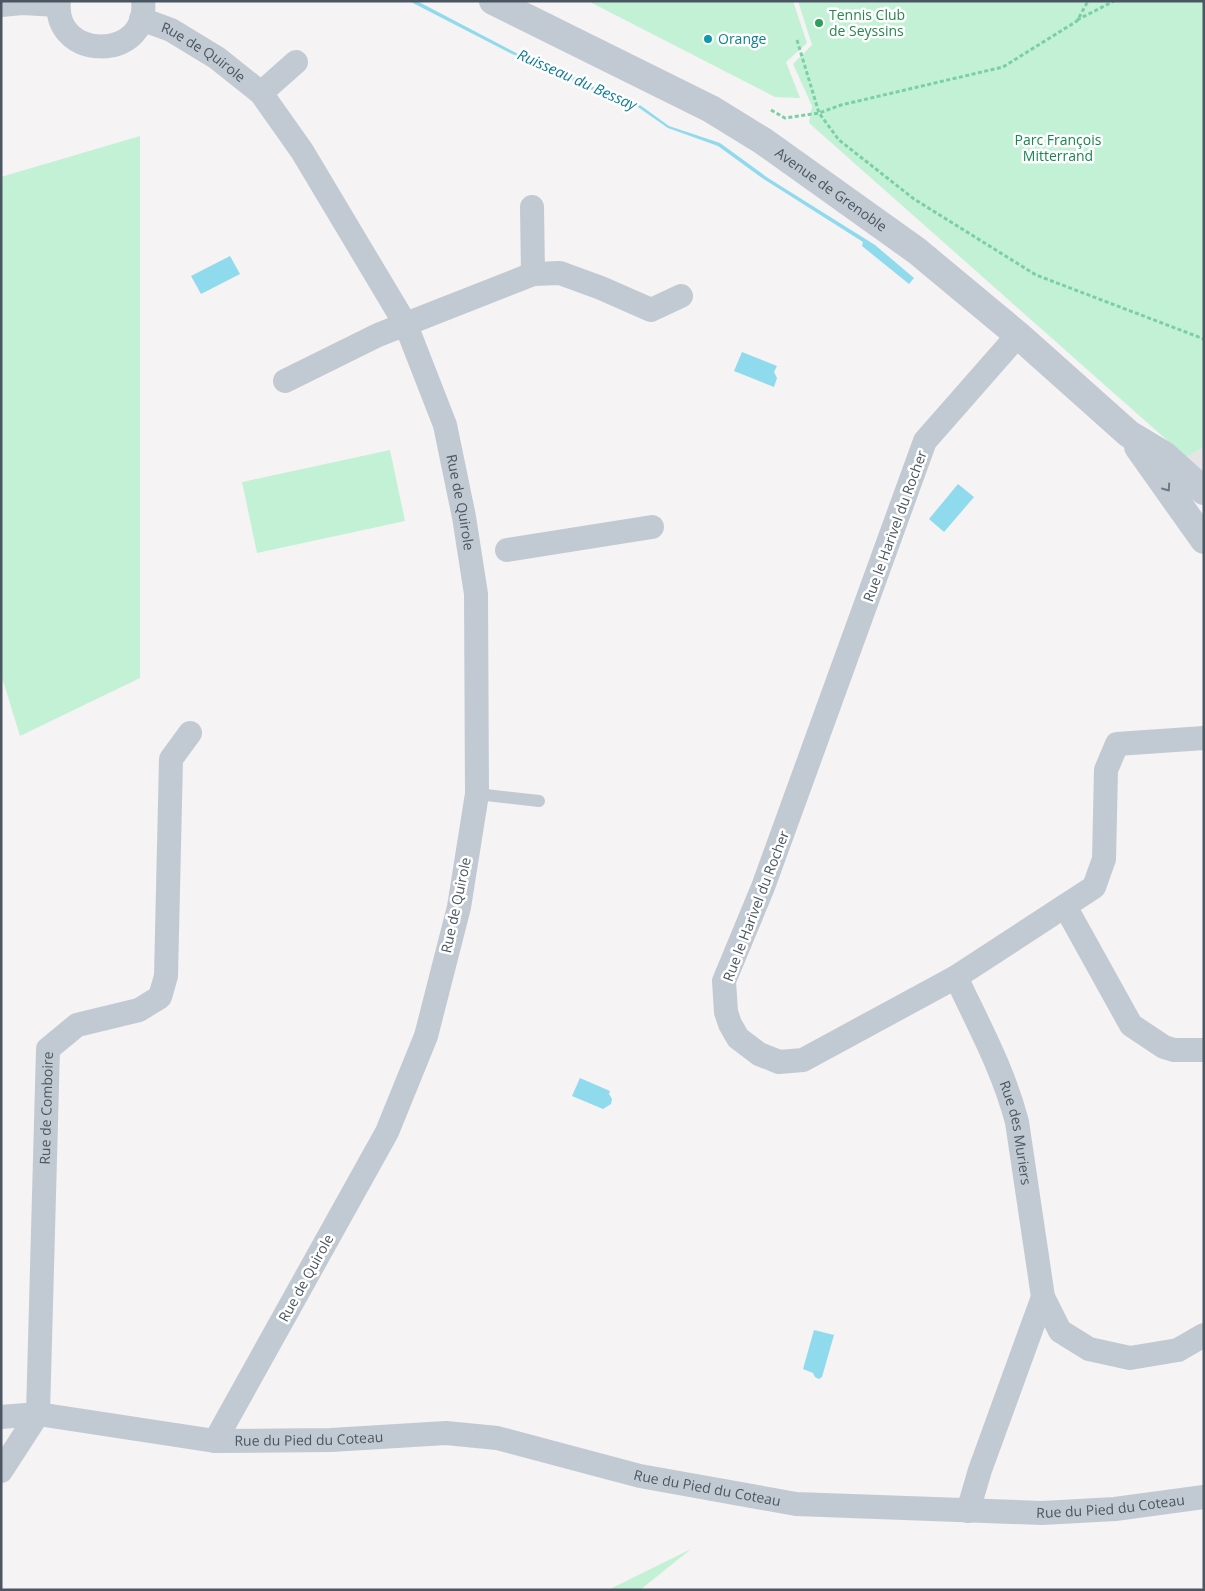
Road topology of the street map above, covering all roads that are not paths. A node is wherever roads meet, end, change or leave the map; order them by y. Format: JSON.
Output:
{"nodes":[{"id":1,"x":493,"y":1,"type":"edge"},
{"id":2,"x":58,"y":3,"type":"edge"},
{"id":3,"x":1,"y":5,"type":"edge"},
{"id":4,"x":142,"y":10,"type":"edge"},
{"id":5,"x":296,"y":62,"type":"dead end"},
{"id":6,"x":261,"y":93,"type":"junction"},
{"id":7,"x":532,"y":207,"type":"dead end"},
{"id":8,"x":533,"y":274,"type":"junction"},
{"id":9,"x":681,"y":296,"type":"dead end"},
{"id":10,"x":406,"y":325,"type":"junction"},
{"id":11,"x":1018,"y":335,"type":"junction"},
{"id":12,"x":285,"y":381,"type":"dead end"},
{"id":13,"x":1129,"y":434,"type":"junction"},
{"id":14,"x":1204,"y":491,"type":"edge"},
{"id":15,"x":652,"y":527,"type":"dead end"},
{"id":16,"x":1204,"y":540,"type":"edge"},
{"id":17,"x":507,"y":550,"type":"dead end"},
{"id":18,"x":190,"y":733,"type":"dead end"},
{"id":19,"x":1204,"y":738,"type":"edge"},
{"id":20,"x":477,"y":794,"type":"junction"},
{"id":21,"x":539,"y":801,"type":"dead end"},
{"id":22,"x":1065,"y":906,"type":"junction"},
{"id":23,"x":956,"y":977,"type":"junction"},
{"id":24,"x":1204,"y":1050,"type":"edge"},
{"id":25,"x":1043,"y":1297,"type":"junction"},
{"id":26,"x":1204,"y":1335,"type":"edge"},
{"id":27,"x":38,"y":1414,"type":"junction"},
{"id":28,"x":1,"y":1416,"type":"edge"},
{"id":29,"x":215,"y":1441,"type":"junction"},
{"id":30,"x":1,"y":1471,"type":"edge"},
{"id":31,"x":1204,"y":1497,"type":"edge"},
{"id":32,"x":968,"y":1510,"type":"junction"}],
"edges":[{"from":1,"to":11,"type":"street","name":"Avenue de Grenoble"},
{"from":2,"to":3,"type":"street","name":"Rue de Quirole"},
{"from":2,"to":4,"type":"street","name":"Rue de Quirole"},
{"from":4,"to":6,"type":"street","name":"Rue de Quirole"},
{"from":5,"to":6,"type":"street"},
{"from":6,"to":10,"type":"street","name":"Rue de Quirole"},
{"from":7,"to":8,"type":"street"},
{"from":8,"to":9,"type":"street"},
{"from":8,"to":10,"type":"street"},
{"from":10,"to":12,"type":"street"},
{"from":10,"to":20,"type":"street","name":"Rue de Quirole"},
{"from":11,"to":13,"type":"street","name":"Avenue de Grenoble"},
{"from":11,"to":23,"type":"street","name":"Rue le Harivel du Rocher"},
{"from":13,"to":14,"type":"street","name":"Avenue de Grenoble"},
{"from":13,"to":16,"type":"street","name":"Avenue de Grenoble","one_way":true},
{"from":15,"to":17,"type":"street"},
{"from":18,"to":27,"type":"street","name":"Rue de Comboire"},
{"from":19,"to":22,"type":"street","name":"Rue le Harivel du Rocher"},
{"from":20,"to":21,"type":"lane"},
{"from":20,"to":29,"type":"street","name":"Rue de Quirole"},
{"from":22,"to":23,"type":"street","name":"Rue le Harivel du Rocher"},
{"from":22,"to":24,"type":"street"},
{"from":23,"to":25,"type":"street","name":"Rue des Muriers"},
{"from":25,"to":26,"type":"street","name":"Rue des Muriers"},
{"from":25,"to":32,"type":"street","name":"Rue des Muriers"},
{"from":27,"to":28,"type":"street"},
{"from":27,"to":29,"type":"street"},
{"from":27,"to":30,"type":"street"},
{"from":29,"to":32,"type":"street","name":"Rue du Pied du Coteau"},
{"from":31,"to":32,"type":"street","name":"Rue du Pied du Coteau"}]}
